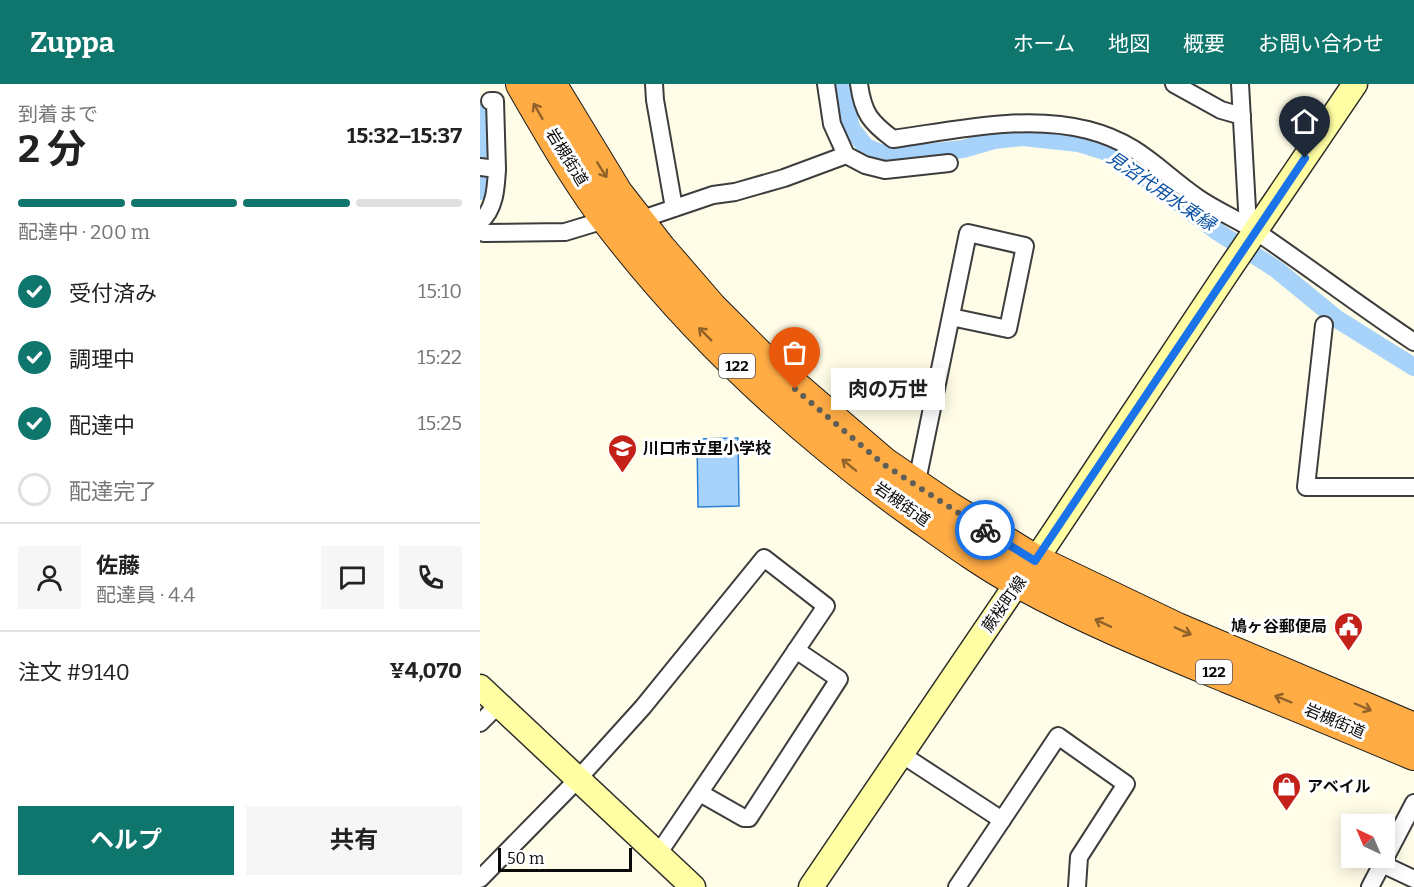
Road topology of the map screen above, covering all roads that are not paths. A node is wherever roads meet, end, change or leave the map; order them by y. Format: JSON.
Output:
{"nodes":[{"id":1,"x":522,"y":84,"type":"edge"},
{"id":2,"x":550,"y":84,"type":"edge"},
{"id":3,"x":654,"y":84,"type":"edge"},
{"id":4,"x":826,"y":84,"type":"edge"},
{"id":5,"x":859,"y":84,"type":"edge"},
{"id":6,"x":1174,"y":84,"type":"edge"},
{"id":7,"x":1240,"y":84,"type":"edge"},
{"id":8,"x":1355,"y":84,"type":"edge"},
{"id":9,"x":492,"y":95,"type":"edge"},
{"id":10,"x":1242,"y":116,"type":"junction"},
{"id":11,"x":846,"y":155,"type":"junction"},
{"id":12,"x":949,"y":163,"type":"dead end"},
{"id":13,"x":489,"y":168,"type":"edge"},
{"id":14,"x":674,"y":208,"type":"junction"},
{"id":15,"x":651,"y":216,"type":"dead end"},
{"id":16,"x":608,"y":219,"type":"junction"},
{"id":17,"x":480,"y":222,"type":"edge"},
{"id":18,"x":480,"y":229,"type":"edge"},
{"id":19,"x":1246,"y":240,"type":"junction"},
{"id":20,"x":951,"y":317,"type":"junction"},
{"id":21,"x":1324,"y":325,"type":"dead end"},
{"id":22,"x":1414,"y":342,"type":"edge"},
{"id":23,"x":916,"y":486,"type":"junction"},
{"id":24,"x":1414,"y":487,"type":"edge"},
{"id":25,"x":1027,"y":571,"type":"junction"},
{"id":26,"x":796,"y":650,"type":"junction"},
{"id":27,"x":480,"y":687,"type":"edge"},
{"id":28,"x":498,"y":705,"type":"junction"},
{"id":29,"x":480,"y":723,"type":"edge"},
{"id":30,"x":1414,"y":729,"type":"edge"},
{"id":31,"x":901,"y":754,"type":"junction"},
{"id":32,"x":1414,"y":754,"type":"edge"},
{"id":33,"x":578,"y":779,"type":"junction"},
{"id":34,"x":700,"y":793,"type":"junction"},
{"id":35,"x":1414,"y":803,"type":"edge"},
{"id":36,"x":1002,"y":820,"type":"junction"},
{"id":37,"x":1395,"y":840,"type":"edge"},
{"id":38,"x":658,"y":854,"type":"junction"},
{"id":39,"x":1381,"y":868,"type":"edge"},
{"id":40,"x":1391,"y":868,"type":"edge"},
{"id":41,"x":480,"y":879,"type":"edge"},
{"id":42,"x":1414,"y":879,"type":"edge"},
{"id":43,"x":693,"y":887,"type":"edge"},
{"id":44,"x":811,"y":887,"type":"edge"},
{"id":45,"x":957,"y":887,"type":"edge"},
{"id":46,"x":1077,"y":887,"type":"edge"},
{"id":47,"x":1370,"y":887,"type":"edge"}],
"edges":[{"from":16,"to":1,"type":"highway","name":"岩槻街道","number":"122","one_way":true},
{"from":2,"to":23,"type":"highway","name":"岩槻街道","number":"122","one_way":true},
{"from":3,"to":14,"type":"street"},
{"from":4,"to":11,"type":"street"},
{"from":5,"to":19,"type":"street"},
{"from":6,"to":10,"type":"street"},
{"from":7,"to":10,"type":"street"},
{"from":8,"to":19,"type":"main road","name":"蕨桜町線"},
{"from":9,"to":13,"type":"street"},
{"from":10,"to":19,"type":"street"},
{"from":11,"to":12,"type":"street"},
{"from":11,"to":14,"type":"street"},
{"from":13,"to":17,"type":"street"},
{"from":14,"to":15,"type":"street"},
{"from":16,"to":18,"type":"street"},
{"from":25,"to":16,"type":"highway","name":"岩槻街道","number":"122","one_way":true},
{"from":19,"to":22,"type":"street"},
{"from":19,"to":25,"type":"main road","name":"蕨桜町線"},
{"from":20,"to":20,"type":"street"},
{"from":20,"to":23,"type":"street"},
{"from":21,"to":24,"type":"street"},
{"from":23,"to":25,"type":"highway","name":"岩槻街道","number":"122"},
{"from":25,"to":30,"type":"highway","name":"岩槻街道","number":"122","one_way":true},
{"from":25,"to":31,"type":"main road","name":"蕨桜町線"},
{"from":32,"to":25,"type":"highway","name":"岩槻街道","number":"122","one_way":true},
{"from":26,"to":33,"type":"street"},
{"from":26,"to":34,"type":"street"},
{"from":26,"to":34,"type":"street"},
{"from":27,"to":28,"type":"main road"},
{"from":28,"to":29,"type":"street"},
{"from":28,"to":33,"type":"main road"},
{"from":31,"to":36,"type":"street"},
{"from":31,"to":44,"type":"main road","name":"蕨桜町線"},
{"from":33,"to":38,"type":"main road"},
{"from":33,"to":41,"type":"street"},
{"from":34,"to":38,"type":"street"},
{"from":35,"to":37,"type":"street"},
{"from":36,"to":45,"type":"street"},
{"from":36,"to":46,"type":"street"},
{"from":38,"to":43,"type":"main road"},
{"from":39,"to":47,"type":"street"},
{"from":40,"to":42,"type":"street"}]}
